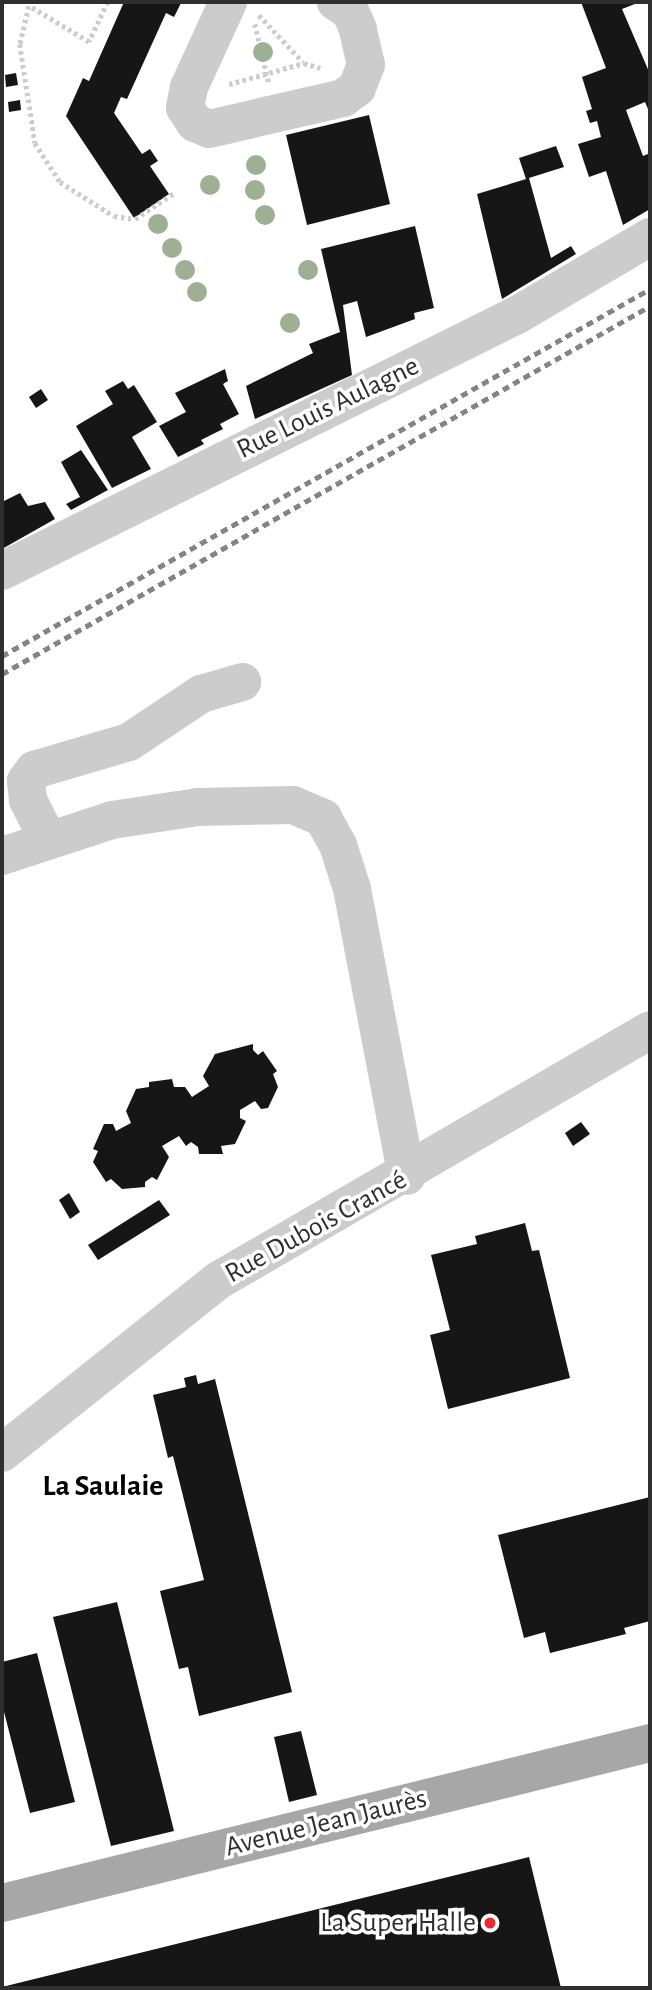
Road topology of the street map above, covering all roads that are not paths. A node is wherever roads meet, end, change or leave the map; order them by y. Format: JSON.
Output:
{"nodes":[{"id":1,"x":228,"y":2,"type":"edge"},
{"id":2,"x":335,"y":2,"type":"edge"},
{"id":3,"x":650,"y":237,"type":"edge"},
{"id":4,"x":2,"y":571,"type":"edge"},
{"id":5,"x":242,"y":682,"type":"dead end"},
{"id":6,"x":48,"y":840,"type":"junction"},
{"id":7,"x":2,"y":856,"type":"edge"},
{"id":8,"x":650,"y":1030,"type":"edge"},
{"id":9,"x":407,"y":1175,"type":"junction"},
{"id":10,"x":2,"y":1454,"type":"edge"},
{"id":11,"x":650,"y":1743,"type":"edge"},
{"id":12,"x":2,"y":1903,"type":"edge"}],
"edges":[{"from":1,"to":2,"type":"street"},
{"from":3,"to":4,"type":"street","name":"Rue Louis Aulagne"},
{"from":5,"to":6,"type":"street"},
{"from":6,"to":7,"type":"street"},
{"from":6,"to":9,"type":"street"},
{"from":8,"to":9,"type":"street","name":"Rue Dubois Crancé"},
{"from":9,"to":10,"type":"street","name":"Rue Dubois Crancé"},
{"from":11,"to":12,"type":"main road","name":"Avenue Jean Jaurès"}]}
